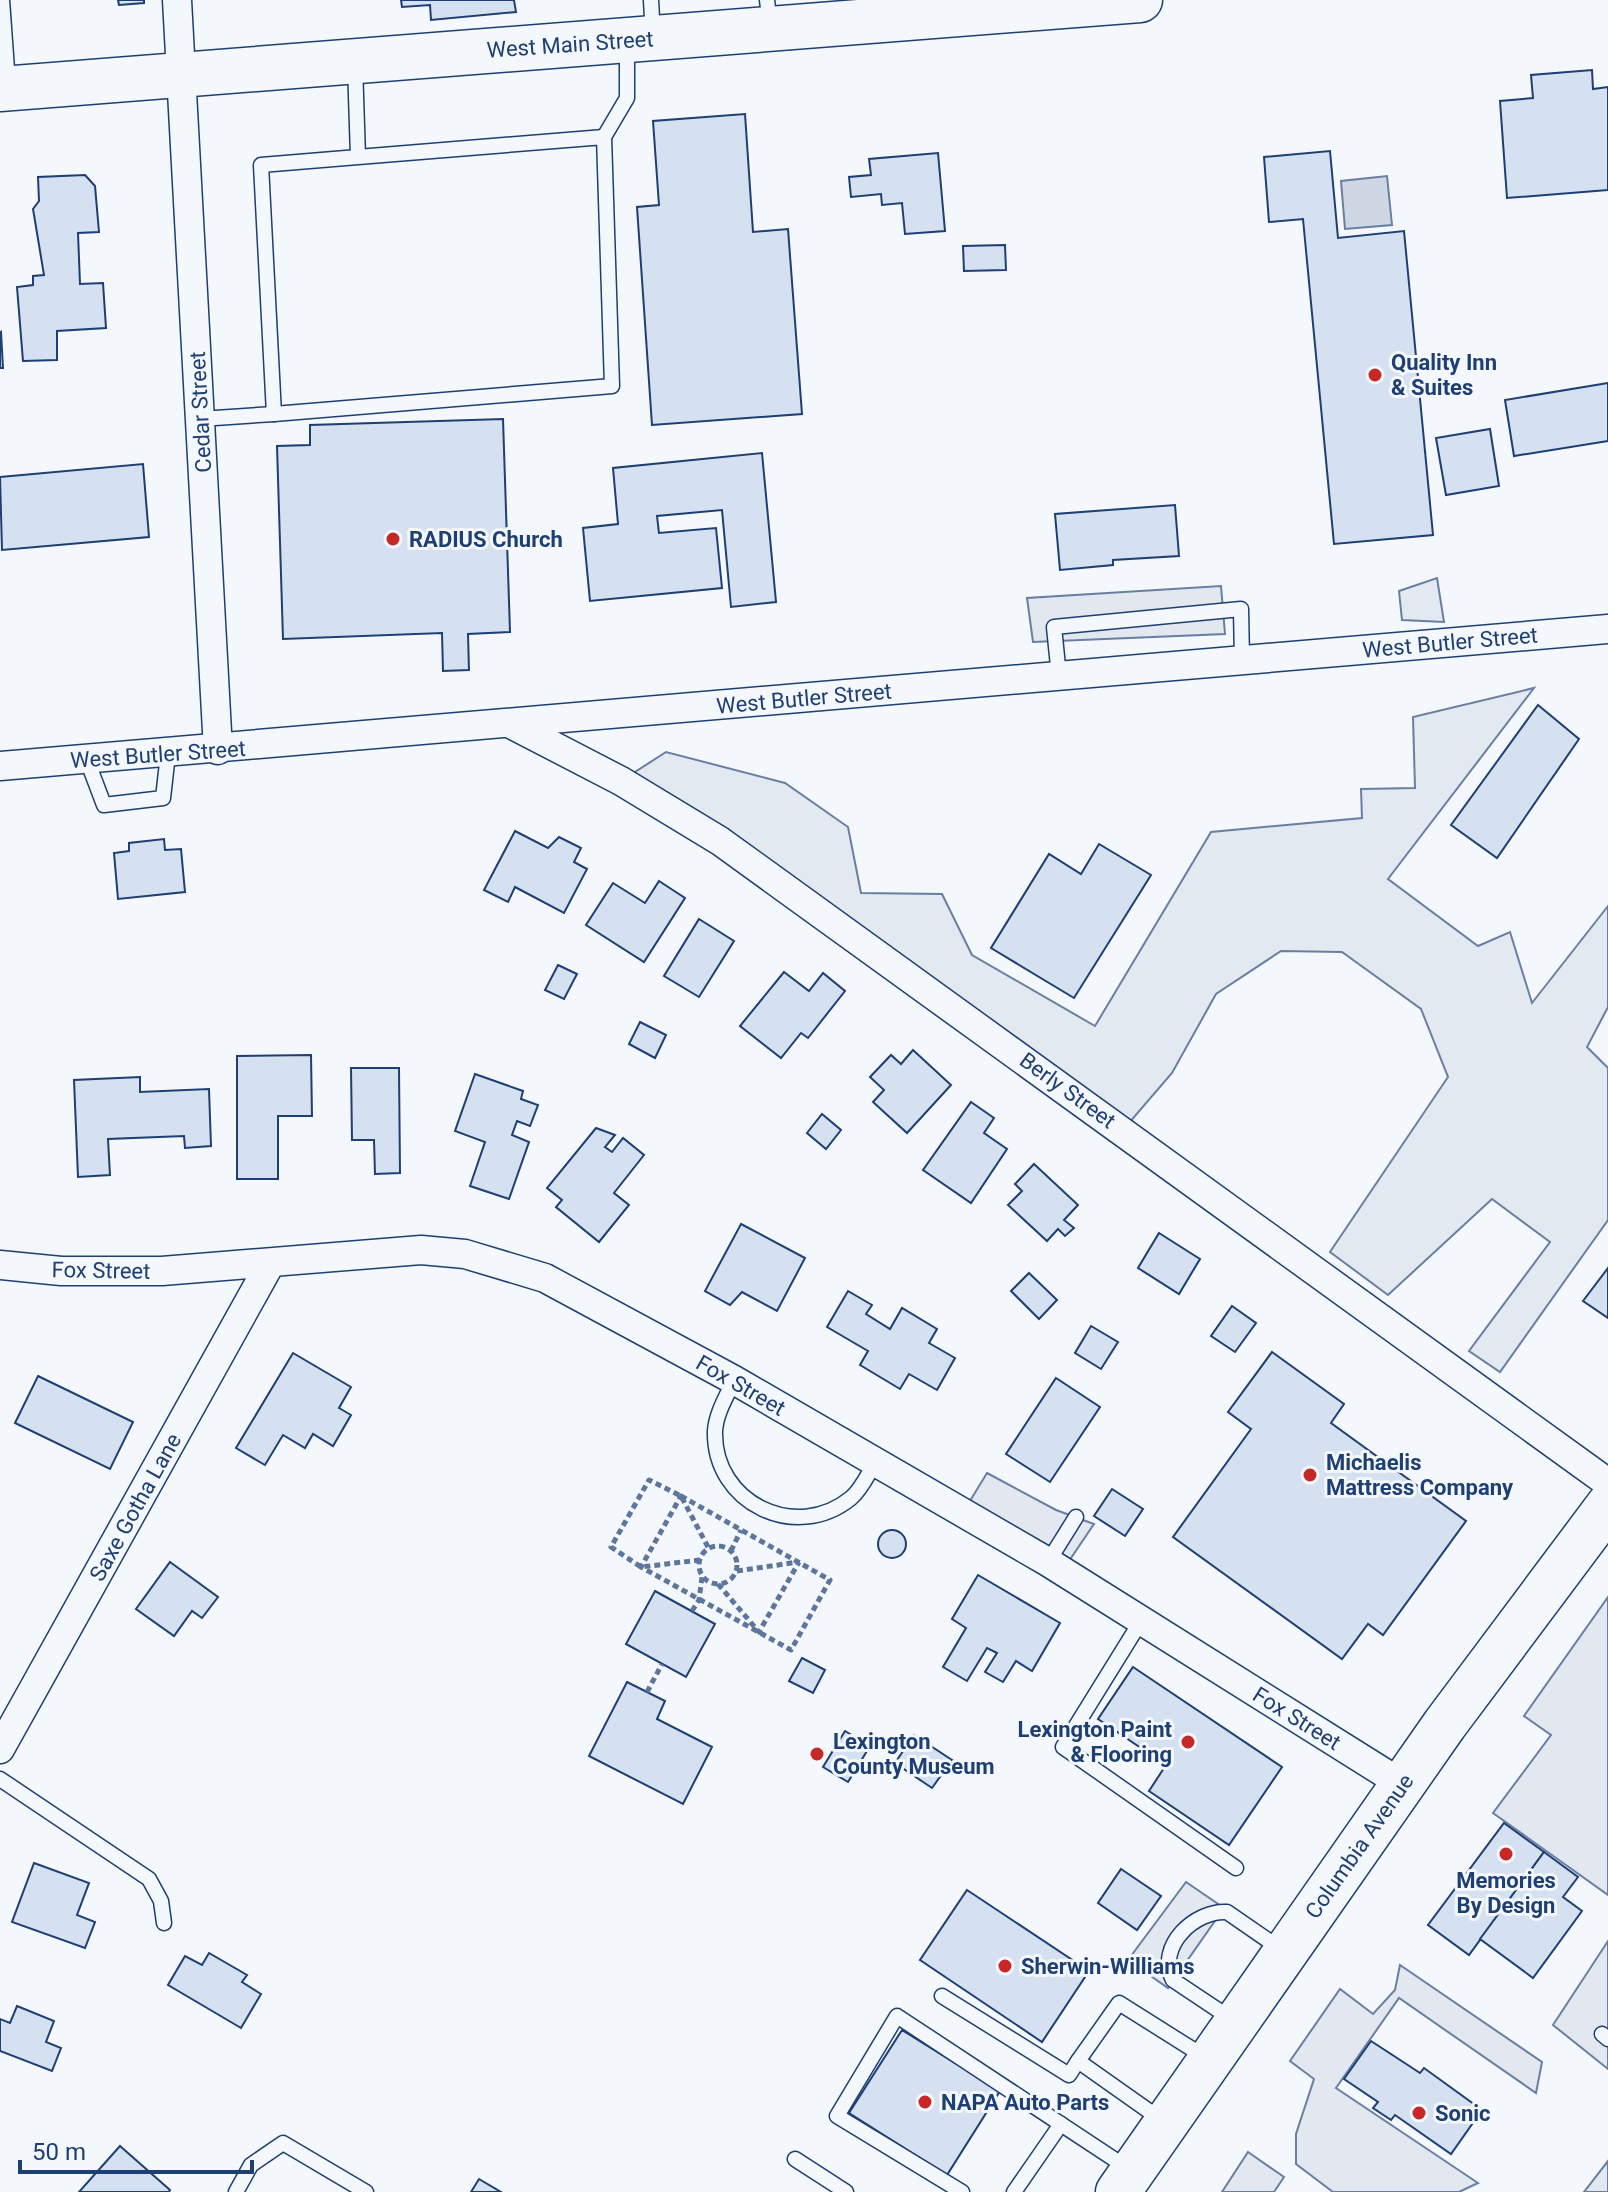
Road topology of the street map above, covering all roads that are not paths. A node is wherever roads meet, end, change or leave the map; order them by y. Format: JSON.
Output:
{"nodes":[{"id":1,"x":2,"y":0,"type":"edge"},
{"id":2,"x":177,"y":0,"type":"edge"},
{"id":3,"x":1129,"y":0,"type":"edge"},
{"id":4,"x":769,"y":14,"type":"edge"},
{"id":5,"x":644,"y":26,"type":"edge"},
{"id":6,"x":355,"y":61,"type":"junction"},
{"id":7,"x":182,"y":75,"type":"junction"},
{"id":8,"x":4,"y":89,"type":"edge"},
{"id":9,"x":604,"y":137,"type":"junction"},
{"id":10,"x":358,"y":157,"type":"junction"},
{"id":11,"x":274,"y":414,"type":"junction"},
{"id":12,"x":200,"y":419,"type":"junction"},
{"id":13,"x":1608,"y":629,"type":"edge"},
{"id":14,"x":1242,"y":660,"type":"junction"},
{"id":15,"x":1059,"y":676,"type":"junction"},
{"id":16,"x":510,"y":723,"type":"junction"},
{"id":17,"x":218,"y":750,"type":"junction"},
{"id":18,"x":168,"y":754,"type":"junction"},
{"id":19,"x":87,"y":760,"type":"junction"},
{"id":20,"x":0,"y":766,"type":"edge"},
{"id":21,"x":270,"y":1264,"type":"junction"},
{"id":22,"x":0,"y":1265,"type":"edge"},
{"id":23,"x":734,"y":1380,"type":"junction"},
{"id":24,"x":875,"y":1463,"type":"junction"},
{"id":25,"x":1608,"y":1483,"type":"edge"},
{"id":26,"x":1608,"y":1506,"type":"edge"},
{"id":27,"x":1076,"y":1517,"type":"dead end"},
{"id":28,"x":1048,"y":1562,"type":"junction"},
{"id":29,"x":1141,"y":1621,"type":"junction"},
{"id":30,"x":0,"y":1749,"type":"edge"},
{"id":31,"x":0,"y":1779,"type":"edge"},
{"id":32,"x":1402,"y":1784,"type":"junction"},
{"id":33,"x":1236,"y":1868,"type":"dead end"},
{"id":34,"x":164,"y":1923,"type":"dead end"},
{"id":35,"x":1285,"y":1953,"type":"junction"},
{"id":36,"x":942,"y":1996,"type":"dead end"},
{"id":37,"x":1237,"y":2023,"type":"junction"},
{"id":38,"x":1078,"y":2061,"type":"junction"},
{"id":39,"x":1212,"y":2061,"type":"junction"},
{"id":40,"x":1167,"y":2123,"type":"junction"},
{"id":41,"x":1061,"y":2124,"type":"junction"},
{"id":42,"x":795,"y":2159,"type":"dead end"},
{"id":43,"x":1125,"y":2182,"type":"edge"},
{"id":44,"x":236,"y":2192,"type":"edge"},
{"id":45,"x":366,"y":2192,"type":"edge"},
{"id":46,"x":846,"y":2192,"type":"edge"},
{"id":47,"x":962,"y":2192,"type":"edge"},
{"id":48,"x":1014,"y":2192,"type":"edge"}],
"edges":[{"from":1,"to":8,"type":"lane"},
{"from":2,"to":7,"type":"street","name":"Cedar Street"},
{"from":3,"to":4,"type":"main road","name":"West Main Street"},
{"from":4,"to":5,"type":"main road","name":"West Main Street"},
{"from":5,"to":6,"type":"main road","name":"West Main Street"},
{"from":5,"to":9,"type":"lane"},
{"from":6,"to":7,"type":"main road","name":"West Main Street"},
{"from":6,"to":10,"type":"lane"},
{"from":7,"to":8,"type":"main road","name":"West Main Street"},
{"from":7,"to":12,"type":"street","name":"Cedar Street"},
{"from":9,"to":10,"type":"lane"},
{"from":9,"to":11,"type":"lane"},
{"from":10,"to":11,"type":"lane"},
{"from":11,"to":12,"type":"lane"},
{"from":12,"to":17,"type":"street","name":"Cedar Street"},
{"from":13,"to":14,"type":"street","name":"West Butler Street"},
{"from":14,"to":15,"type":"street","name":"West Butler Street"},
{"from":14,"to":15,"type":"lane"},
{"from":15,"to":16,"type":"street","name":"West Butler Street"},
{"from":16,"to":17,"type":"street","name":"West Butler Street"},
{"from":16,"to":25,"type":"street","name":"Berly Street"},
{"from":17,"to":18,"type":"street","name":"West Butler Street"},
{"from":18,"to":19,"type":"street","name":"West Butler Street"},
{"from":18,"to":19,"type":"lane"},
{"from":19,"to":20,"type":"street","name":"West Butler Street"},
{"from":21,"to":22,"type":"street","name":"Fox Street"},
{"from":21,"to":23,"type":"street","name":"Fox Street"},
{"from":21,"to":30,"type":"street","name":"Saxe Gotha Lane"},
{"from":23,"to":24,"type":"street","name":"Fox Street"},
{"from":23,"to":24,"type":"lane"},
{"from":24,"to":28,"type":"street","name":"Fox Street"},
{"from":26,"to":32,"type":"main road","name":"Columbia Avenue"},
{"from":27,"to":28,"type":"lane"},
{"from":28,"to":29,"type":"street","name":"Fox Street"},
{"from":29,"to":32,"type":"street","name":"Fox Street"},
{"from":29,"to":33,"type":"lane"},
{"from":31,"to":34,"type":"lane"},
{"from":32,"to":35,"type":"main road","name":"Columbia Avenue"},
{"from":35,"to":37,"type":"main road","name":"Columbia Avenue"},
{"from":35,"to":37,"type":"lane"},
{"from":36,"to":38,"type":"lane"},
{"from":37,"to":39,"type":"main road","name":"Columbia Avenue"},
{"from":38,"to":39,"type":"lane"},
{"from":38,"to":40,"type":"lane"},
{"from":39,"to":40,"type":"main road","name":"Columbia Avenue"},
{"from":40,"to":43,"type":"main road","name":"Columbia Avenue"},
{"from":41,"to":43,"type":"lane"},
{"from":41,"to":47,"type":"lane"},
{"from":41,"to":48,"type":"lane"},
{"from":42,"to":46,"type":"lane"},
{"from":44,"to":45,"type":"lane"}]}
